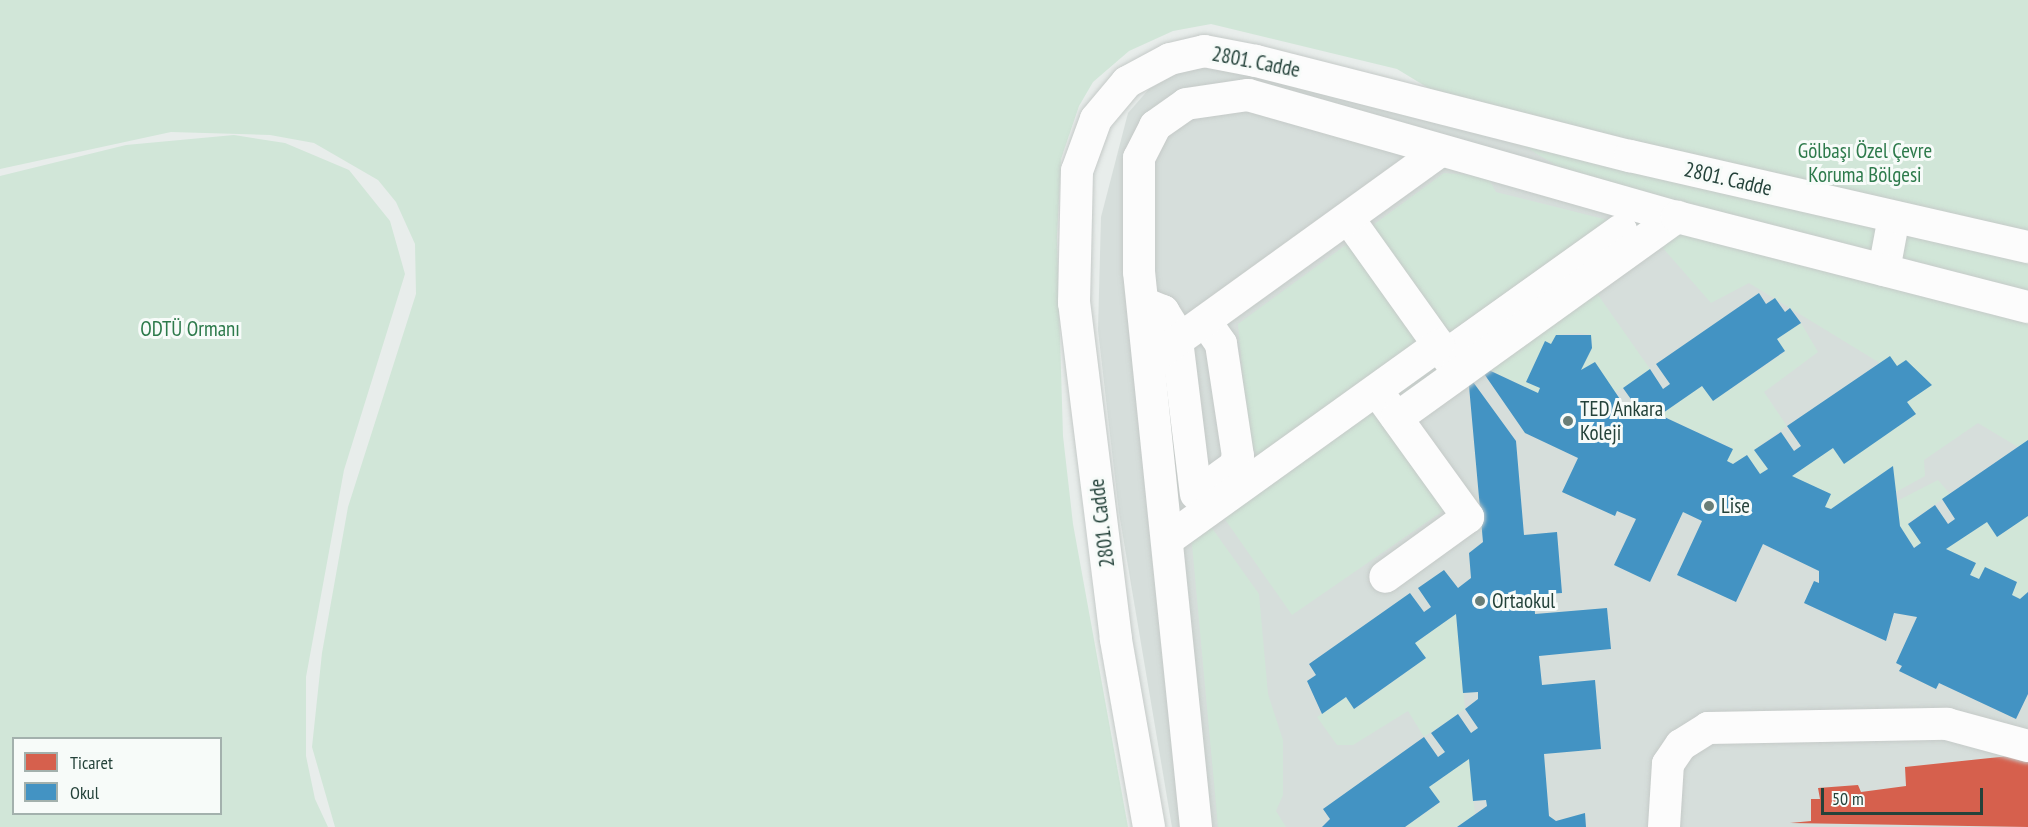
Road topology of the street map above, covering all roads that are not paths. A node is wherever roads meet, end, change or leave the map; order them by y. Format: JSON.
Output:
{"nodes":[{"id":1,"x":1439,"y":152,"type":"junction"},
{"id":2,"x":1664,"y":213,"type":"junction"},
{"id":3,"x":1894,"y":217,"type":"junction"},
{"id":4,"x":1348,"y":218,"type":"junction"},
{"id":5,"x":2028,"y":247,"type":"edge"},
{"id":6,"x":1884,"y":270,"type":"junction"},
{"id":7,"x":1143,"y":303,"type":"junction"},
{"id":8,"x":2028,"y":307,"type":"edge"},
{"id":9,"x":1205,"y":321,"type":"junction"},
{"id":10,"x":1177,"y":340,"type":"junction"},
{"id":11,"x":1448,"y":358,"type":"junction"},
{"id":12,"x":1149,"y":360,"type":"junction"},
{"id":13,"x":1375,"y":389,"type":"junction"},
{"id":14,"x":1397,"y":418,"type":"junction"},
{"id":15,"x":1197,"y":494,"type":"junction"},
{"id":16,"x":1168,"y":526,"type":"junction"},
{"id":17,"x":1385,"y":577,"type":"dead end"},
{"id":18,"x":2028,"y":746,"type":"edge"},
{"id":19,"x":1149,"y":827,"type":"edge"},
{"id":20,"x":1196,"y":827,"type":"edge"},
{"id":21,"x":1664,"y":827,"type":"edge"}],
"edges":[{"from":1,"to":2,"type":"street"},
{"from":1,"to":4,"type":"street"},
{"from":1,"to":7,"type":"street"},
{"from":2,"to":6,"type":"street"},
{"from":2,"to":11,"type":"street"},
{"from":3,"to":5,"type":"street","name":"2801. Cadde"},
{"from":3,"to":6,"type":"street"},
{"from":3,"to":19,"type":"street","name":"2801. Cadde"},
{"from":4,"to":9,"type":"street"},
{"from":4,"to":11,"type":"street"},
{"from":6,"to":8,"type":"street"},
{"from":7,"to":10,"type":"street"},
{"from":7,"to":12,"type":"street"},
{"from":9,"to":10,"type":"street"},
{"from":9,"to":15,"type":"street"},
{"from":10,"to":12,"type":"street"},
{"from":10,"to":15,"type":"street"},
{"from":11,"to":13,"type":"street"},
{"from":11,"to":14,"type":"street"},
{"from":12,"to":16,"type":"street"},
{"from":13,"to":14,"type":"street"},
{"from":13,"to":16,"type":"street"},
{"from":14,"to":17,"type":"street"},
{"from":15,"to":16,"type":"street"},
{"from":16,"to":20,"type":"street"},
{"from":18,"to":21,"type":"street"}]}
